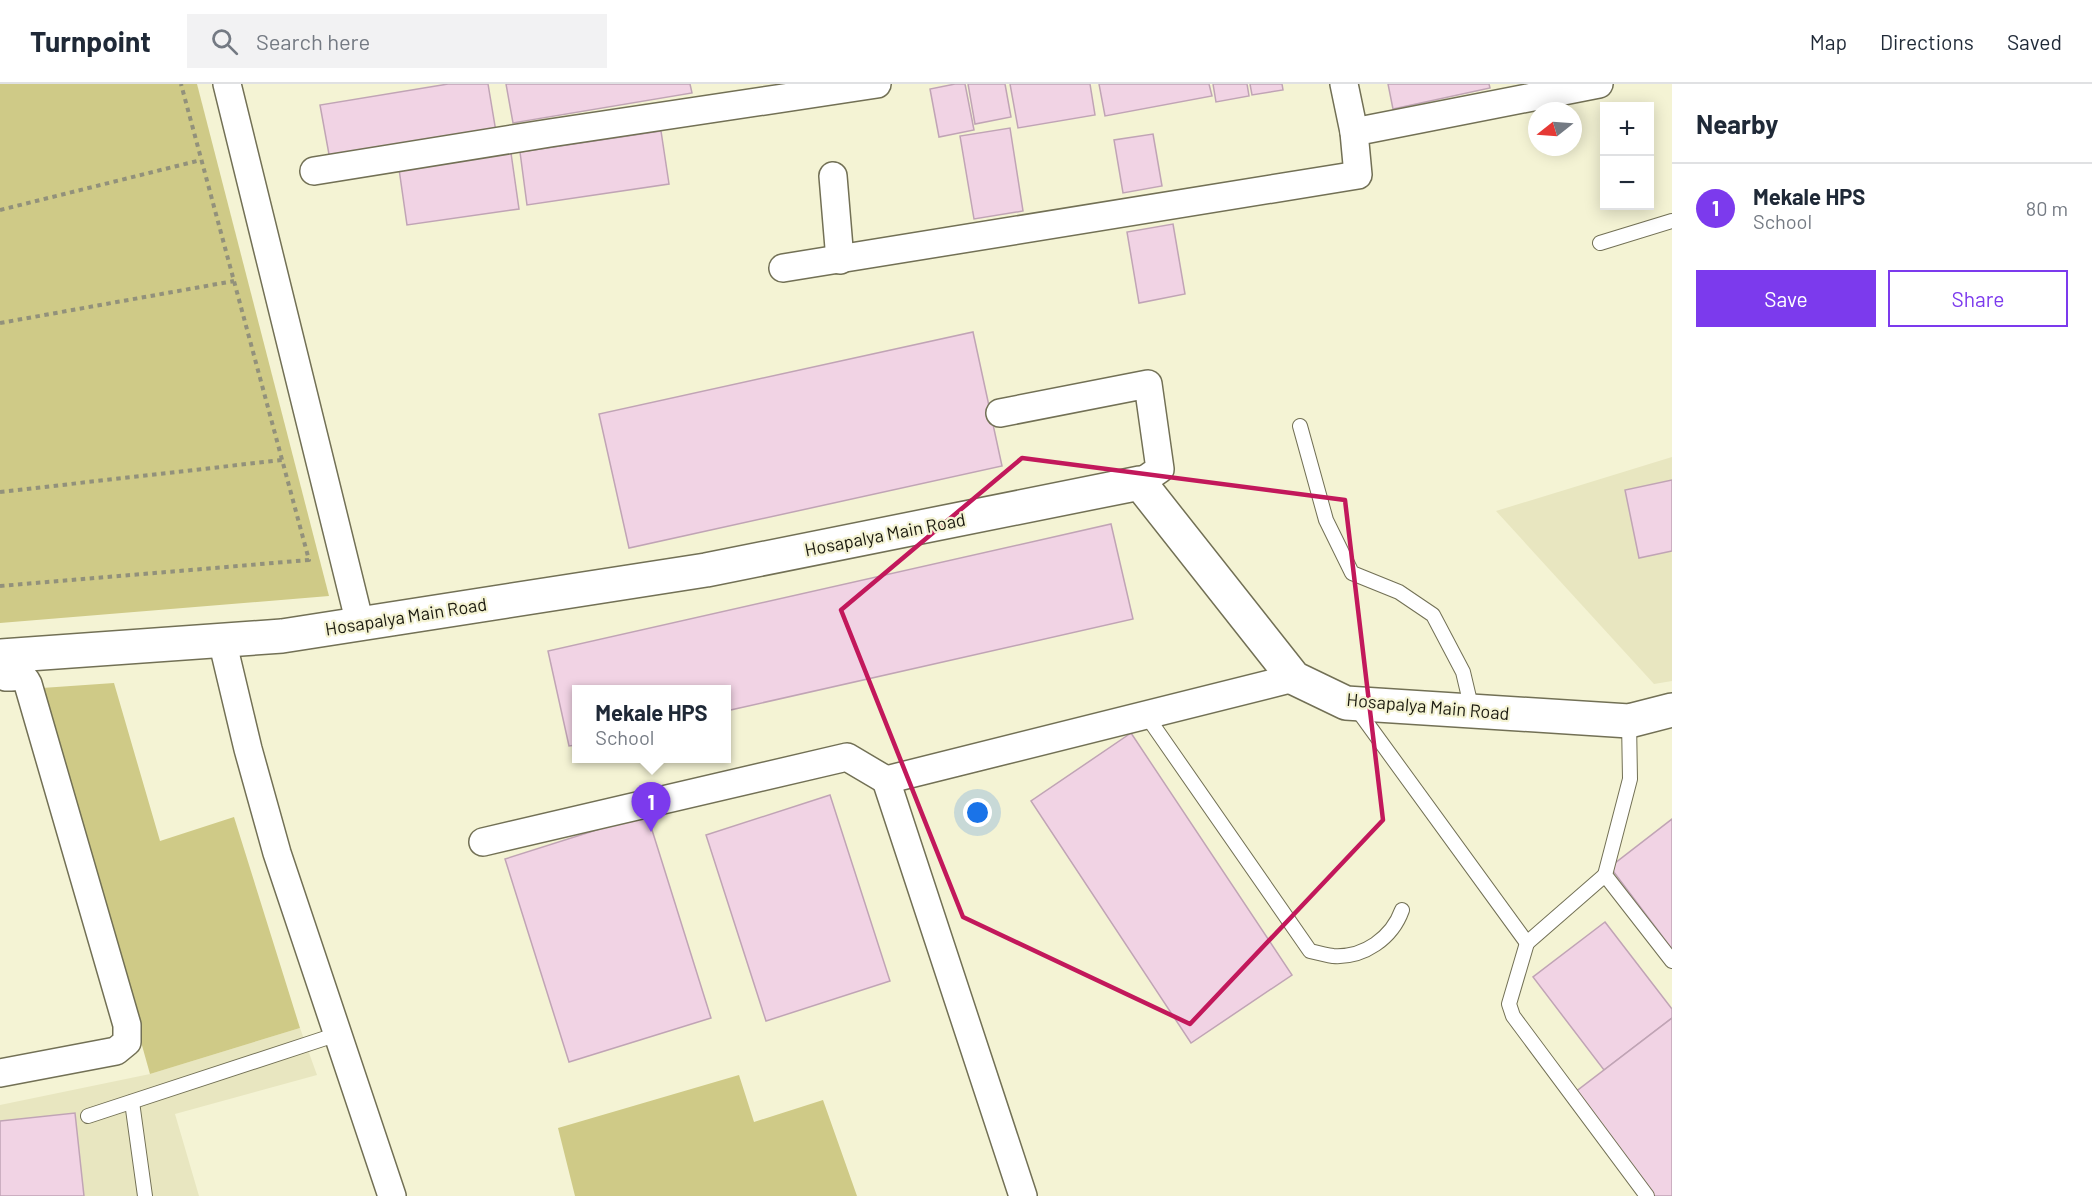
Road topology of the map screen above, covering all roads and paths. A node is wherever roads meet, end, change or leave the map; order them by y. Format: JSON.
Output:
{"nodes":[{"id":1,"x":181,"y":84,"type":"edge"},
{"id":2,"x":227,"y":84,"type":"edge"},
{"id":3,"x":877,"y":84,"type":"edge"},
{"id":4,"x":1344,"y":84,"type":"edge"},
{"id":5,"x":1599,"y":84,"type":"edge"},
{"id":6,"x":825,"y":88,"type":"edge"},
{"id":7,"x":1354,"y":132,"type":"junction"},
{"id":8,"x":201,"y":160,"type":"junction"},
{"id":9,"x":314,"y":171,"type":"dead end"},
{"id":10,"x":833,"y":176,"type":"dead end"},
{"id":11,"x":0,"y":210,"type":"edge"},
{"id":12,"x":1672,"y":221,"type":"edge"},
{"id":13,"x":1600,"y":243,"type":"dead end"},
{"id":14,"x":840,"y":260,"type":"junction"},
{"id":15,"x":783,"y":268,"type":"dead end"},
{"id":16,"x":234,"y":281,"type":"junction"},
{"id":17,"x":0,"y":323,"type":"edge"},
{"id":18,"x":1000,"y":412,"type":"dead end"},
{"id":19,"x":1300,"y":426,"type":"dead end"},
{"id":20,"x":282,"y":460,"type":"junction"},
{"id":21,"x":1140,"y":483,"type":"junction"},
{"id":22,"x":0,"y":492,"type":"edge"},
{"id":23,"x":0,"y":586,"type":"edge"},
{"id":24,"x":360,"y":624,"type":"junction"},
{"id":25,"x":222,"y":640,"type":"junction"},
{"id":26,"x":0,"y":656,"type":"edge"},
{"id":27,"x":0,"y":661,"type":"edge"},
{"id":28,"x":1294,"y":678,"type":"junction"},
{"id":29,"x":1354,"y":704,"type":"junction"},
{"id":30,"x":1672,"y":710,"type":"edge"},
{"id":31,"x":1472,"y":711,"type":"junction"},
{"id":32,"x":1146,"y":715,"type":"junction"},
{"id":33,"x":1629,"y":721,"type":"junction"},
{"id":34,"x":886,"y":780,"type":"junction"},
{"id":35,"x":483,"y":842,"type":"dead end"},
{"id":36,"x":1605,"y":875,"type":"junction"},
{"id":37,"x":1402,"y":910,"type":"dead end"},
{"id":38,"x":1527,"y":943,"type":"junction"},
{"id":39,"x":1672,"y":961,"type":"edge"},
{"id":40,"x":338,"y":1034,"type":"junction"},
{"id":41,"x":0,"y":1073,"type":"edge"},
{"id":42,"x":132,"y":1102,"type":"junction"},
{"id":43,"x":88,"y":1116,"type":"dead end"},
{"id":44,"x":145,"y":1196,"type":"edge"},
{"id":45,"x":392,"y":1196,"type":"edge"},
{"id":46,"x":1023,"y":1196,"type":"edge"},
{"id":47,"x":1647,"y":1196,"type":"edge"}],
"edges":[{"from":1,"to":8,"type":"path"},
{"from":2,"to":24,"type":"street"},
{"from":3,"to":6,"type":"street"},
{"from":4,"to":7,"type":"street"},
{"from":5,"to":7,"type":"street"},
{"from":6,"to":9,"type":"street"},
{"from":7,"to":14,"type":"street"},
{"from":8,"to":11,"type":"path"},
{"from":8,"to":16,"type":"path"},
{"from":10,"to":14,"type":"street"},
{"from":12,"to":13,"type":"lane"},
{"from":14,"to":15,"type":"street"},
{"from":16,"to":17,"type":"path"},
{"from":16,"to":20,"type":"path"},
{"from":18,"to":21,"type":"street"},
{"from":19,"to":31,"type":"lane"},
{"from":20,"to":22,"type":"path"},
{"from":20,"to":23,"type":"path"},
{"from":21,"to":24,"type":"street","name":"Hosapalya Main Road"},
{"from":21,"to":28,"type":"street","name":"Hosapalya Main Road"},
{"from":24,"to":25,"type":"street","name":"Hosapalya Main Road"},
{"from":25,"to":26,"type":"street","name":"Hosapalya Main Road"},
{"from":25,"to":40,"type":"street"},
{"from":27,"to":41,"type":"street"},
{"from":28,"to":29,"type":"street","name":"Hosapalya Main Road"},
{"from":28,"to":32,"type":"street"},
{"from":29,"to":31,"type":"street","name":"Hosapalya Main Road"},
{"from":29,"to":38,"type":"lane"},
{"from":30,"to":33,"type":"street","name":"Hosapalya Main Road"},
{"from":31,"to":33,"type":"street","name":"Hosapalya Main Road"},
{"from":32,"to":34,"type":"street"},
{"from":32,"to":37,"type":"lane"},
{"from":33,"to":36,"type":"lane"},
{"from":34,"to":35,"type":"street"},
{"from":34,"to":46,"type":"street"},
{"from":36,"to":38,"type":"lane"},
{"from":36,"to":39,"type":"lane"},
{"from":38,"to":47,"type":"lane"},
{"from":40,"to":42,"type":"lane"},
{"from":40,"to":45,"type":"street"},
{"from":42,"to":43,"type":"lane"},
{"from":42,"to":44,"type":"lane"}]}
